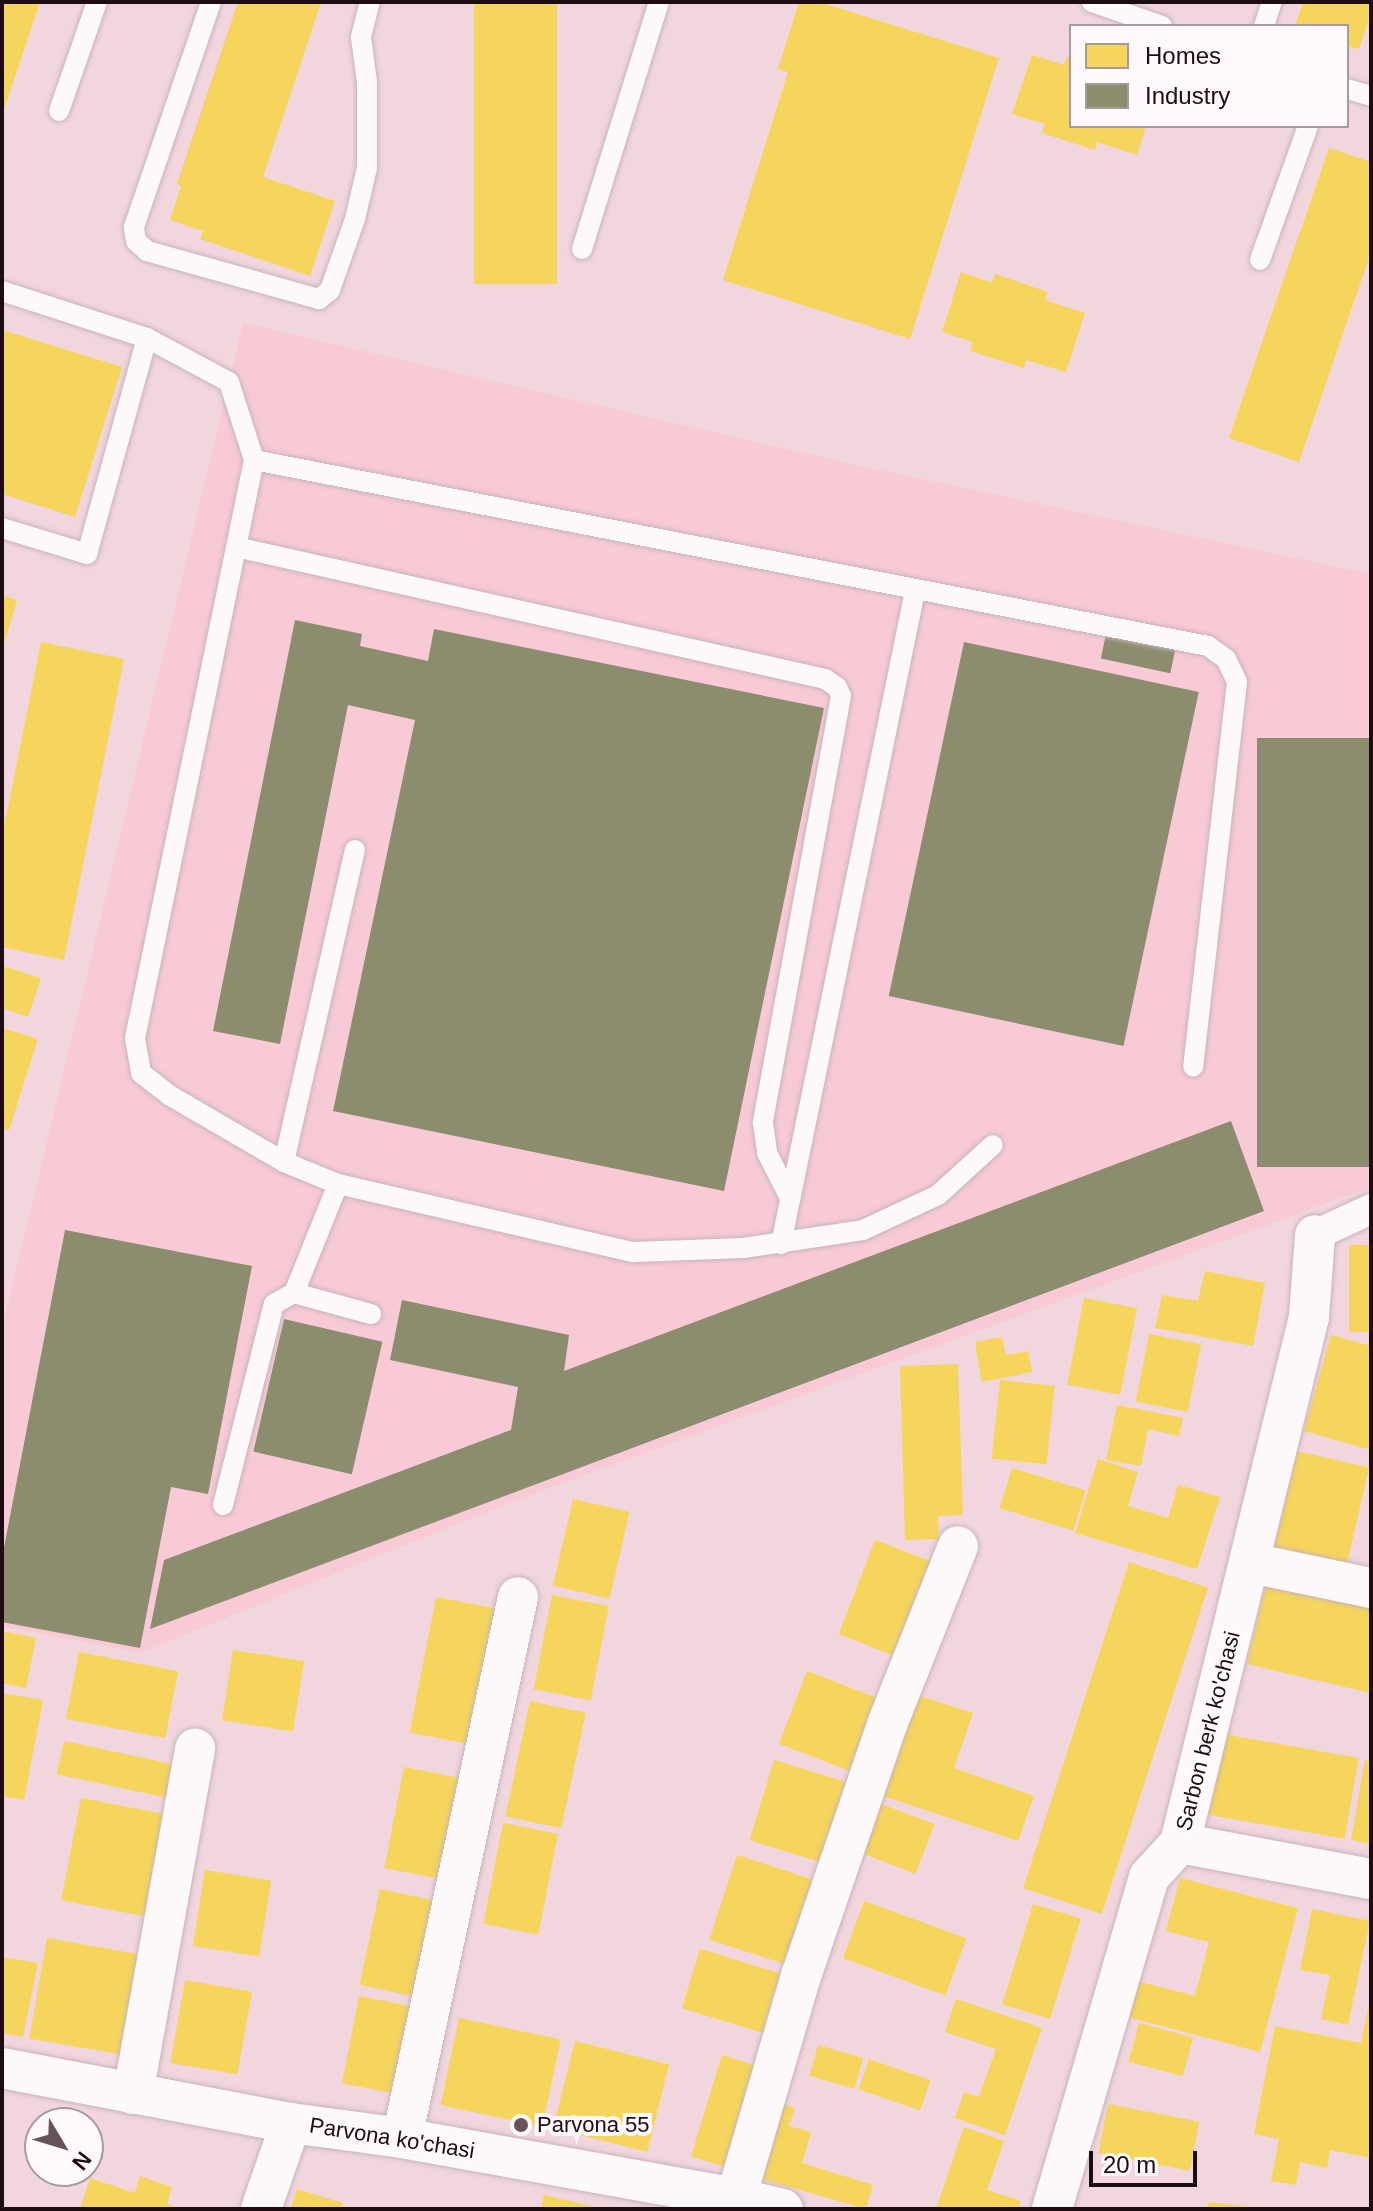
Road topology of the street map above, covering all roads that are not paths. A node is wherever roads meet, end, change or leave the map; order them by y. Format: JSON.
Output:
{"nodes":[{"id":1,"x":97,"y":2,"type":"edge"},
{"id":2,"x":211,"y":2,"type":"edge"},
{"id":3,"x":370,"y":2,"type":"edge"},
{"id":4,"x":659,"y":2,"type":"edge"},
{"id":5,"x":1092,"y":2,"type":"edge"},
{"id":6,"x":1272,"y":2,"type":"edge"},
{"id":7,"x":1156,"y":24,"type":"edge"},
{"id":8,"x":1265,"y":24,"type":"edge"},
{"id":9,"x":1349,"y":90,"type":"edge"},
{"id":10,"x":1371,"y":96,"type":"edge"},
{"id":11,"x":59,"y":111,"type":"dead end"},
{"id":12,"x":1307,"y":128,"type":"edge"},
{"id":13,"x":582,"y":249,"type":"dead end"},
{"id":14,"x":1260,"y":260,"type":"dead end"},
{"id":15,"x":2,"y":291,"type":"edge"},
{"id":16,"x":147,"y":338,"type":"junction"},
{"id":17,"x":254,"y":460,"type":"junction"},
{"id":18,"x":2,"y":528,"type":"edge"},
{"id":19,"x":236,"y":547,"type":"junction"},
{"id":20,"x":915,"y":591,"type":"junction"},
{"id":21,"x":355,"y":850,"type":"dead end"},
{"id":22,"x":1193,"y":1066,"type":"dead end"},
{"id":23,"x":993,"y":1145,"type":"dead end"},
{"id":24,"x":284,"y":1162,"type":"junction"},
{"id":25,"x":338,"y":1184,"type":"junction"},
{"id":26,"x":790,"y":1198,"type":"junction"},
{"id":27,"x":1371,"y":1209,"type":"edge"},
{"id":28,"x":1315,"y":1235,"type":"joint"},
{"id":29,"x":781,"y":1244,"type":"junction"},
{"id":30,"x":294,"y":1293,"type":"junction"},
{"id":31,"x":371,"y":1314,"type":"dead end"},
{"id":32,"x":223,"y":1505,"type":"dead end"},
{"id":33,"x":958,"y":1546,"type":"dead end"},
{"id":34,"x":1251,"y":1563,"type":"junction"},
{"id":35,"x":1371,"y":1588,"type":"edge"},
{"id":36,"x":518,"y":1597,"type":"dead end"},
{"id":37,"x":195,"y":1749,"type":"dead end"},
{"id":38,"x":1180,"y":1843,"type":"junction"},
{"id":39,"x":1371,"y":1879,"type":"edge"},
{"id":40,"x":2,"y":2068,"type":"edge"},
{"id":41,"x":133,"y":2094,"type":"junction"},
{"id":42,"x":291,"y":2123,"type":"junction"},
{"id":43,"x":402,"y":2138,"type":"junction"},
{"id":44,"x":736,"y":2198,"type":"junction"},
{"id":45,"x":261,"y":2209,"type":"edge"},
{"id":46,"x":783,"y":2209,"type":"edge"},
{"id":47,"x":1052,"y":2209,"type":"edge"}],
"edges":[{"from":1,"to":11,"type":"lane"},
{"from":2,"to":3,"type":"lane"},
{"from":4,"to":13,"type":"lane"},
{"from":5,"to":7,"type":"lane"},
{"from":6,"to":8,"type":"lane"},
{"from":9,"to":10,"type":"lane"},
{"from":12,"to":14,"type":"lane"},
{"from":15,"to":16,"type":"lane"},
{"from":16,"to":17,"type":"lane"},
{"from":16,"to":18,"type":"lane"},
{"from":17,"to":19,"type":"lane"},
{"from":17,"to":20,"type":"lane"},
{"from":19,"to":24,"type":"lane"},
{"from":19,"to":26,"type":"lane"},
{"from":20,"to":22,"type":"lane"},
{"from":20,"to":26,"type":"lane"},
{"from":21,"to":24,"type":"lane"},
{"from":23,"to":29,"type":"lane"},
{"from":24,"to":25,"type":"lane"},
{"from":25,"to":29,"type":"lane"},
{"from":25,"to":30,"type":"lane"},
{"from":26,"to":29,"type":"lane"},
{"from":27,"to":28,"type":"street"},
{"from":28,"to":34,"type":"street","name":"Sarbon berk ko'chasi"},
{"from":30,"to":31,"type":"lane"},
{"from":30,"to":32,"type":"lane"},
{"from":33,"to":44,"type":"street"},
{"from":34,"to":35,"type":"street"},
{"from":34,"to":38,"type":"street","name":"Sarbon berk ko'chasi"},
{"from":36,"to":43,"type":"street"},
{"from":37,"to":41,"type":"street"},
{"from":38,"to":39,"type":"street"},
{"from":38,"to":47,"type":"street","name":"Sarbon berk ko'chasi"},
{"from":40,"to":41,"type":"street","name":"Parvona ko'chasi"},
{"from":41,"to":42,"type":"street","name":"Parvona ko'chasi"},
{"from":42,"to":43,"type":"street","name":"Parvona ko'chasi"},
{"from":42,"to":45,"type":"street"},
{"from":43,"to":44,"type":"street","name":"Parvona ko'chasi"},
{"from":44,"to":46,"type":"street","name":"Parvona ko'chasi"}]}
